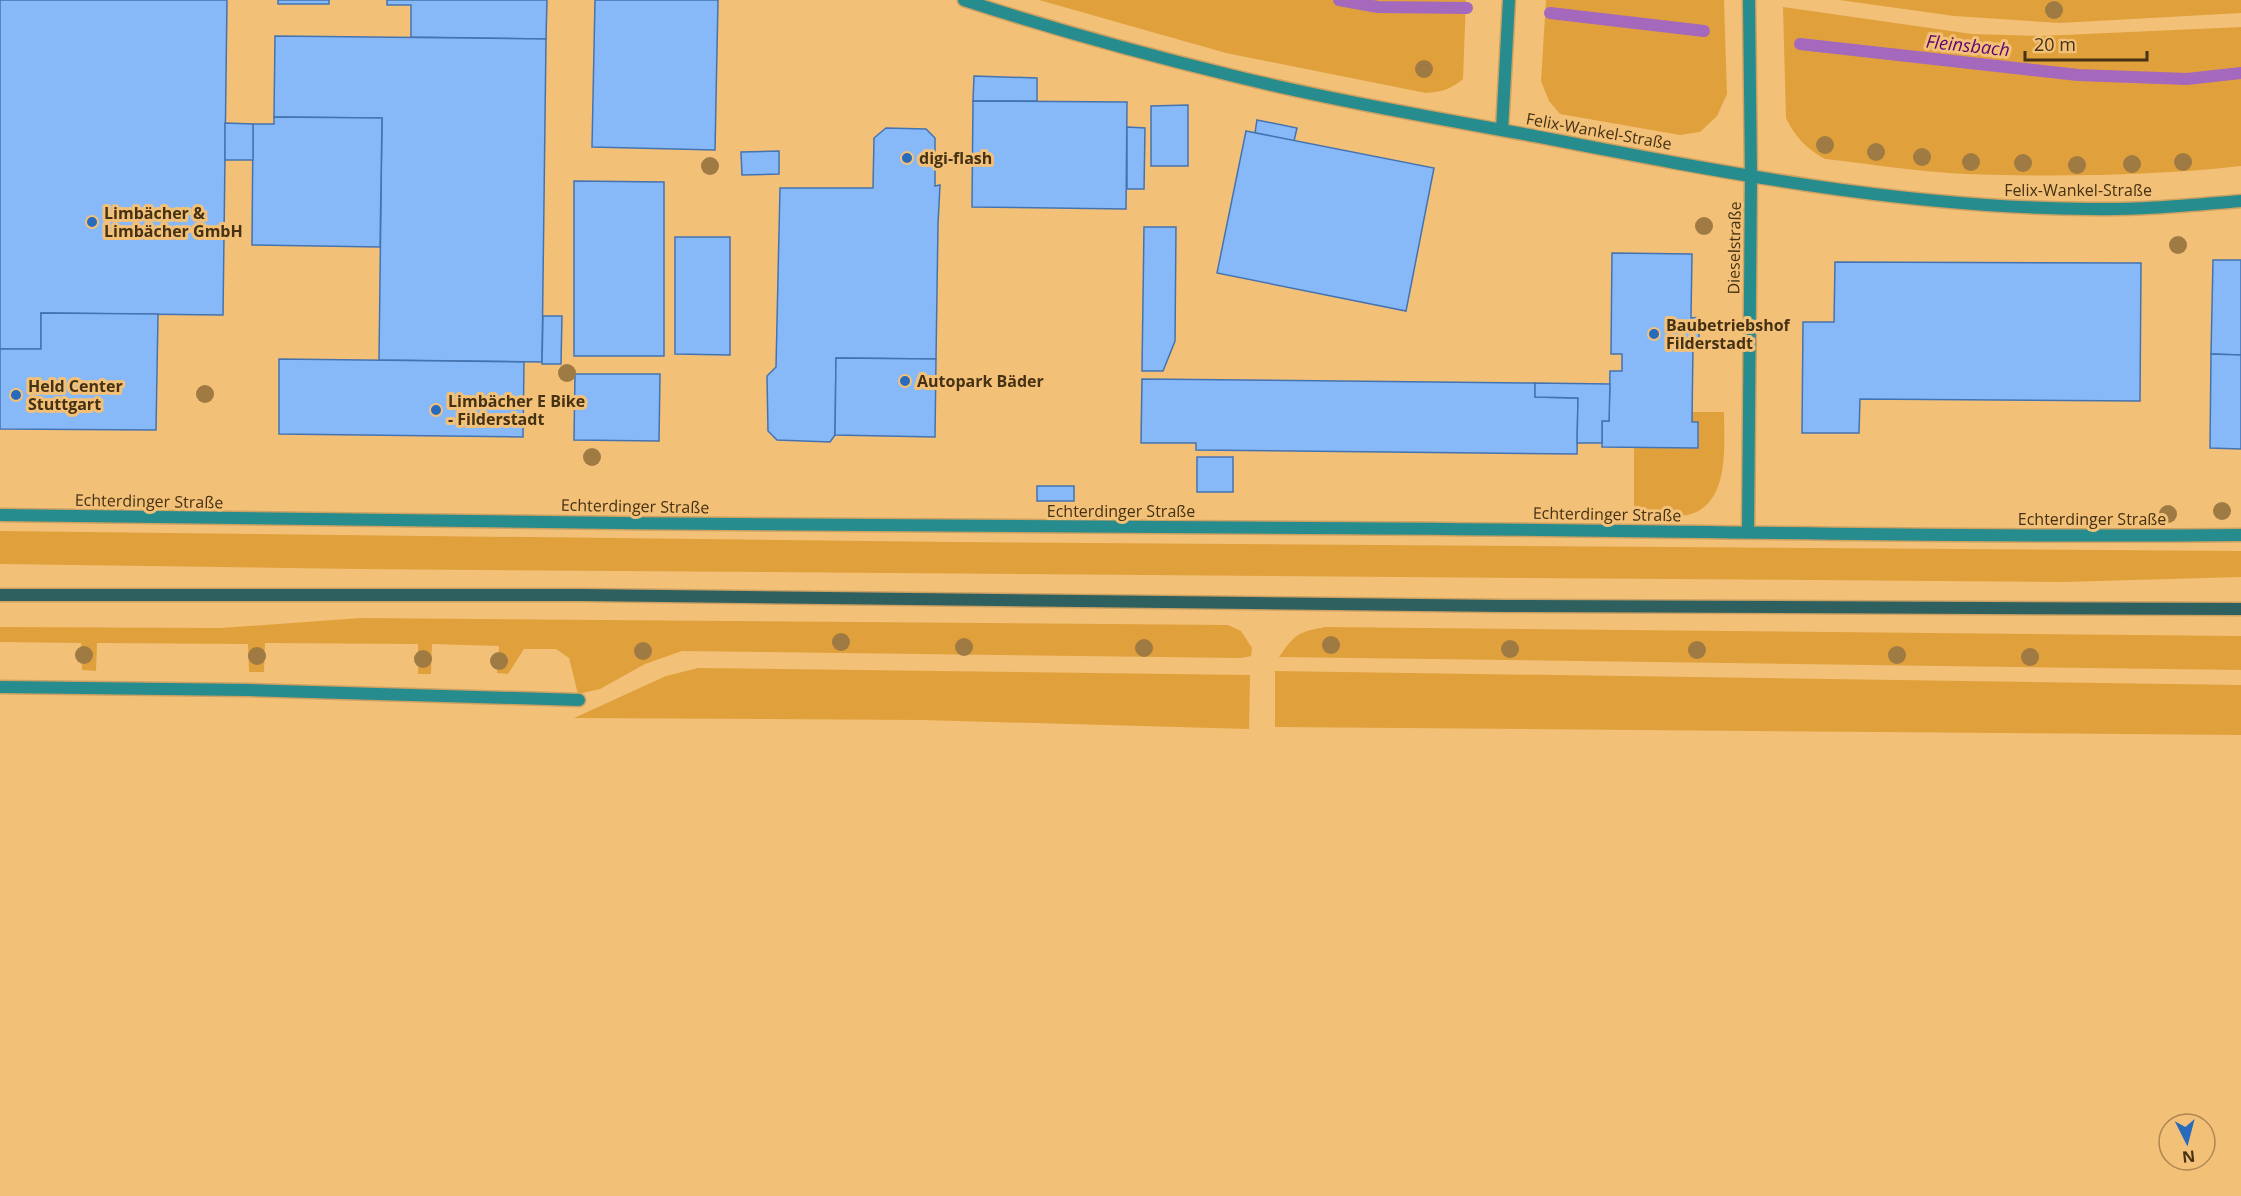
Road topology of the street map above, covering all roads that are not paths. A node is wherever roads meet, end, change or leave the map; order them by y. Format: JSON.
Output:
{"nodes":[{"id":1,"x":964,"y":0,"type":"edge"},
{"id":2,"x":1509,"y":0,"type":"edge"},
{"id":3,"x":1749,"y":0,"type":"edge"},
{"id":4,"x":1502,"y":130,"type":"junction"},
{"id":5,"x":1751,"y":176,"type":"junction"},
{"id":6,"x":2241,"y":201,"type":"edge"},
{"id":7,"x":0,"y":515,"type":"edge"},
{"id":8,"x":1748,"y":532,"type":"junction"},
{"id":9,"x":2241,"y":535,"type":"edge"},
{"id":10,"x":0,"y":595,"type":"edge"},
{"id":11,"x":2241,"y":608,"type":"edge"},
{"id":12,"x":0,"y":687,"type":"edge"},
{"id":13,"x":579,"y":700,"type":"dead end"}],
"edges":[{"from":1,"to":4,"type":"street","name":"Felix-Wankel-Straße"},
{"from":2,"to":4,"type":"street"},
{"from":3,"to":5,"type":"street","name":"Dieselstraße"},
{"from":4,"to":5,"type":"street","name":"Felix-Wankel-Straße"},
{"from":5,"to":6,"type":"street","name":"Felix-Wankel-Straße"},
{"from":5,"to":8,"type":"street","name":"Dieselstraße"},
{"from":7,"to":8,"type":"street","name":"Echterdinger Straße"},
{"from":8,"to":9,"type":"street","name":"Echterdinger Straße"},
{"from":10,"to":11,"type":"main road"},
{"from":12,"to":13,"type":"street"}]}
